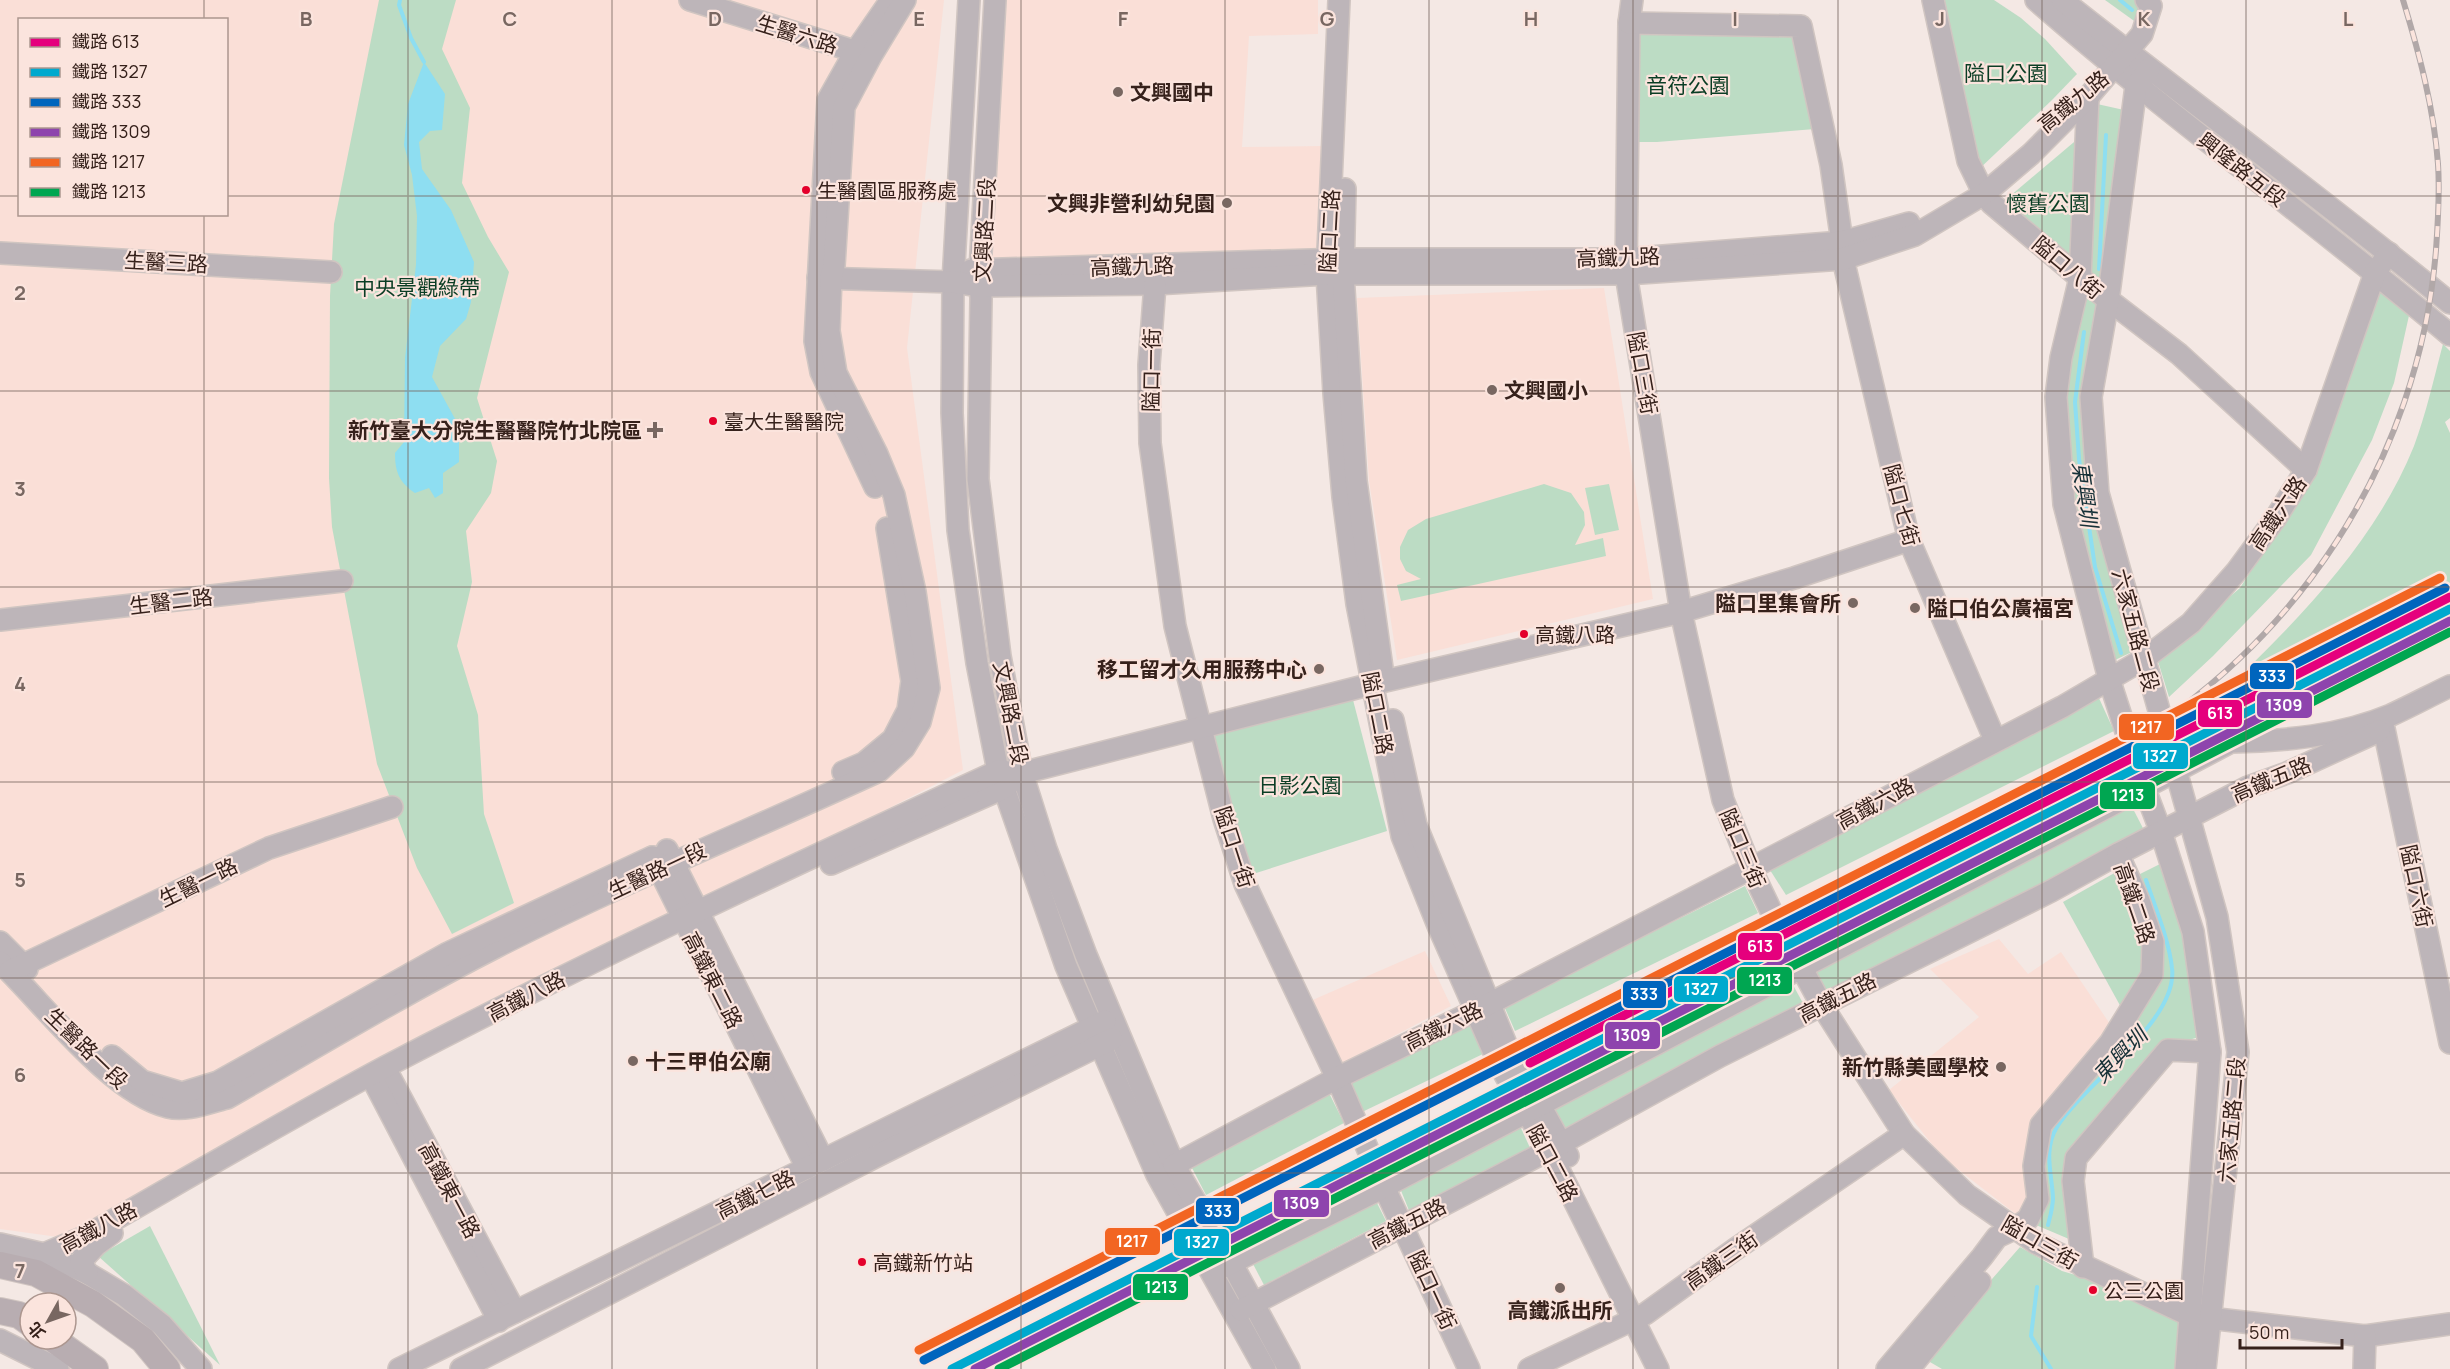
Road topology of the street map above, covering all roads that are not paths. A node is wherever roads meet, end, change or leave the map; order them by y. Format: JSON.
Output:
{"nodes":[{"id":1,"x":690,"y":0,"type":"edge"},
{"id":2,"x":891,"y":0,"type":"edge"},
{"id":3,"x":905,"y":0,"type":"edge"},
{"id":4,"x":969,"y":0,"type":"edge"},
{"id":5,"x":994,"y":0,"type":"edge"},
{"id":6,"x":1339,"y":0,"type":"edge"},
{"id":7,"x":1352,"y":0,"type":"edge"},
{"id":8,"x":1632,"y":0,"type":"edge"},
{"id":9,"x":1933,"y":0,"type":"edge"},
{"id":10,"x":2036,"y":0,"type":"edge"},
{"id":11,"x":2062,"y":0,"type":"edge"},
{"id":12,"x":2146,"y":0,"type":"edge"},
{"id":13,"x":1629,"y":23,"type":"junction"},
{"id":14,"x":2130,"y":48,"type":"junction"},
{"id":15,"x":863,"y":54,"type":"junction"},
{"id":16,"x":2149,"y":69,"type":"junction"},
{"id":17,"x":2136,"y":86,"type":"junction"},
{"id":18,"x":2088,"y":97,"type":"junction"},
{"id":19,"x":1981,"y":188,"type":"junction"},
{"id":20,"x":1842,"y":250,"type":"junction"},
{"id":21,"x":0,"y":253,"type":"edge"},
{"id":22,"x":2389,"y":253,"type":"junction"},
{"id":23,"x":1625,"y":266,"type":"junction"},
{"id":24,"x":1335,"y":267,"type":"junction"},
{"id":25,"x":825,"y":271,"type":"junction"},
{"id":26,"x":331,"y":272,"type":"dead end"},
{"id":27,"x":2375,"y":273,"type":"junction"},
{"id":28,"x":953,"y":275,"type":"junction"},
{"id":29,"x":980,"y":278,"type":"junction"},
{"id":30,"x":2080,"y":278,"type":"junction"},
{"id":31,"x":1155,"y":284,"type":"junction"},
{"id":32,"x":2109,"y":301,"type":"junction"},
{"id":33,"x":2450,"y":303,"type":"edge"},
{"id":34,"x":2450,"y":335,"type":"edge"},
{"id":35,"x":2306,"y":470,"type":"junction"},
{"id":36,"x":1909,"y":540,"type":"junction"},
{"id":37,"x":342,"y":581,"type":"dead end"},
{"id":38,"x":1681,"y":612,"type":"junction"},
{"id":39,"x":0,"y":620,"type":"edge"},
{"id":40,"x":2144,"y":659,"type":"junction"},
{"id":41,"x":2109,"y":679,"type":"junction"},
{"id":42,"x":1378,"y":683,"type":"junction"},
{"id":43,"x":2450,"y":686,"type":"edge"},
{"id":44,"x":2450,"y":696,"type":"edge"},
{"id":45,"x":2387,"y":722,"type":"junction"},
{"id":46,"x":1201,"y":727,"type":"junction"},
{"id":47,"x":1995,"y":740,"type":"junction"},
{"id":48,"x":2174,"y":770,"type":"junction"},
{"id":49,"x":1022,"y":773,"type":"junction"},
{"id":50,"x":1001,"y":780,"type":"junction"},
{"id":51,"x":2144,"y":787,"type":"junction"},
{"id":52,"x":392,"y":807,"type":"dead end"},
{"id":53,"x":2189,"y":818,"type":"junction"},
{"id":54,"x":2161,"y":832,"type":"junction"},
{"id":55,"x":2118,"y":854,"type":"junction"},
{"id":56,"x":663,"y":859,"type":"junction"},
{"id":57,"x":1751,"y":869,"type":"junction"},
{"id":58,"x":692,"y":920,"type":"junction"},
{"id":59,"x":0,"y":942,"type":"edge"},
{"id":60,"x":11,"y":966,"type":"edge"},
{"id":61,"x":1802,"y":968,"type":"junction"},
{"id":62,"x":1821,"y":1004,"type":"junction"},
{"id":63,"x":1482,"y":1007,"type":"junction"},
{"id":64,"x":1105,"y":1031,"type":"junction"},
{"id":65,"x":2450,"y":1043,"type":"edge"},
{"id":66,"x":2210,"y":1052,"type":"junction"},
{"id":67,"x":381,"y":1078,"type":"junction"},
{"id":68,"x":1337,"y":1078,"type":"junction"},
{"id":69,"x":1533,"y":1109,"type":"junction"},
{"id":70,"x":1904,"y":1134,"type":"junction"},
{"id":71,"x":1555,"y":1146,"type":"junction"},
{"id":72,"x":815,"y":1164,"type":"junction"},
{"id":73,"x":1174,"y":1165,"type":"junction"},
{"id":74,"x":1384,"y":1187,"type":"junction"},
{"id":75,"x":1403,"y":1225,"type":"junction"},
{"id":76,"x":2014,"y":1229,"type":"junction"},
{"id":77,"x":0,"y":1244,"type":"edge"},
{"id":78,"x":44,"y":1254,"type":"junction"},
{"id":79,"x":1232,"y":1264,"type":"junction"},
{"id":80,"x":0,"y":1265,"type":"edge"},
{"id":81,"x":2083,"y":1267,"type":"junction"},
{"id":82,"x":87,"y":1273,"type":"junction"},
{"id":83,"x":1210,"y":1273,"type":"junction"},
{"id":84,"x":1253,"y":1303,"type":"junction"},
{"id":85,"x":0,"y":1311,"type":"edge"},
{"id":86,"x":18,"y":1315,"type":"edge"},
{"id":87,"x":1233,"y":1315,"type":"junction"},
{"id":88,"x":507,"y":1316,"type":"junction"},
{"id":89,"x":2202,"y":1316,"type":"junction"},
{"id":90,"x":1639,"y":1317,"type":"junction"},
{"id":91,"x":2450,"y":1324,"type":"edge"},
{"id":92,"x":2365,"y":1335,"type":"junction"},
{"id":93,"x":0,"y":1340,"type":"edge"},
{"id":94,"x":70,"y":1351,"type":"edge"},
{"id":95,"x":58,"y":1369,"type":"edge"},
{"id":96,"x":95,"y":1369,"type":"edge"},
{"id":97,"x":167,"y":1369,"type":"edge"},
{"id":98,"x":201,"y":1369,"type":"edge"},
{"id":99,"x":399,"y":1369,"type":"edge"},
{"id":100,"x":461,"y":1369,"type":"edge"},
{"id":101,"x":1265,"y":1369,"type":"edge"},
{"id":102,"x":1289,"y":1369,"type":"edge"},
{"id":103,"x":1468,"y":1369,"type":"edge"},
{"id":104,"x":1529,"y":1369,"type":"edge"},
{"id":105,"x":1658,"y":1369,"type":"edge"},
{"id":106,"x":1673,"y":1369,"type":"edge"},
{"id":107,"x":1887,"y":1369,"type":"edge"},
{"id":108,"x":1909,"y":1369,"type":"edge"},
{"id":109,"x":2186,"y":1369,"type":"edge"},
{"id":110,"x":2205,"y":1369,"type":"edge"},
{"id":111,"x":2364,"y":1369,"type":"edge"}],
"edges":[{"from":1,"to":15,"type":"street","name":"生醫六路"},
{"from":2,"to":15,"type":"street"},
{"from":3,"to":15,"type":"street"},
{"from":4,"to":28,"type":"street","name":"文興路二段"},
{"from":5,"to":29,"type":"street","name":"文興路二段"},
{"from":6,"to":24,"type":"street","name":"隘口二路"},
{"from":7,"to":24,"type":"street","name":"隘口二路"},
{"from":8,"to":13,"type":"street","name":"隘口三街"},
{"from":9,"to":19,"type":"street","name":"隘口八街"},
{"from":10,"to":14,"type":"street","name":"興隆路五段"},
{"from":11,"to":14,"type":"street","name":"興隆路五段"},
{"from":12,"to":14,"type":"street"},
{"from":13,"to":20,"type":"street","name":"隘口七街"},
{"from":13,"to":23,"type":"street","name":"隘口三街"},
{"from":14,"to":16,"type":"street","name":"興隆路五段"},
{"from":14,"to":17,"type":"street","name":"興隆路五段"},
{"from":14,"to":18,"type":"street","name":"高鐵九路"},
{"from":14,"to":19,"type":"street","name":"高鐵九路"},
{"from":15,"to":25,"type":"street","name":"生醫路一段"},
{"from":16,"to":17,"type":"street"},
{"from":16,"to":22,"type":"street","name":"興隆路五段"},
{"from":17,"to":27,"type":"street","name":"興隆路五段"},
{"from":17,"to":32,"type":"street","name":"六家五路二段"},
{"from":18,"to":19,"type":"street","name":"高鐵九路"},
{"from":18,"to":30,"type":"street","name":"六家五路二段"},
{"from":19,"to":20,"type":"street","name":"高鐵九路"},
{"from":19,"to":30,"type":"street","name":"隘口八街"},
{"from":20,"to":23,"type":"street","name":"高鐵九路"},
{"from":20,"to":36,"type":"street","name":"隘口七街"},
{"from":21,"to":26,"type":"street","name":"生醫三路"},
{"from":22,"to":27,"type":"street","name":"高鐵六路"},
{"from":22,"to":33,"type":"street","name":"興隆路五段"},
{"from":23,"to":24,"type":"street","name":"高鐵九路"},
{"from":23,"to":38,"type":"street","name":"隘口三街"},
{"from":24,"to":29,"type":"street","name":"高鐵九路"},
{"from":24,"to":31,"type":"street","name":"高鐵九路"},
{"from":24,"to":42,"type":"street","name":"隘口二路"},
{"from":25,"to":28,"type":"street","name":"高鐵九路"},
{"from":25,"to":56,"type":"street","name":"生醫路一段"},
{"from":27,"to":34,"type":"street","name":"興隆路五段"},
{"from":27,"to":35,"type":"street","name":"高鐵六路"},
{"from":28,"to":29,"type":"street","name":"高鐵九路"},
{"from":28,"to":50,"type":"street","name":"文興路二段"},
{"from":29,"to":31,"type":"street","name":"高鐵九路"},
{"from":29,"to":49,"type":"street","name":"文興路二段"},
{"from":30,"to":32,"type":"street","name":"隘口八街"},
{"from":30,"to":41,"type":"street","name":"六家五路二段"},
{"from":31,"to":46,"type":"street","name":"隘口一街"},
{"from":32,"to":35,"type":"street","name":"隘口八街"},
{"from":32,"to":40,"type":"street","name":"六家五路二段"},
{"from":35,"to":40,"type":"street","name":"高鐵六路"},
{"from":36,"to":38,"type":"street","name":"高鐵八路"},
{"from":36,"to":47,"type":"street","name":"隘口七街"},
{"from":37,"to":39,"type":"street","name":"生醫二路"},
{"from":38,"to":42,"type":"street","name":"高鐵八路"},
{"from":38,"to":57,"type":"street","name":"隘口三街"},
{"from":40,"to":41,"type":"street","name":"高鐵六路"},
{"from":40,"to":48,"type":"street","name":"六家五路二段"},
{"from":41,"to":47,"type":"street","name":"高鐵六路"},
{"from":41,"to":51,"type":"street","name":"六家五路二段"},
{"from":42,"to":46,"type":"street","name":"高鐵八路"},
{"from":42,"to":63,"type":"street","name":"隘口二路"},
{"from":43,"to":45,"type":"street"},
{"from":44,"to":45,"type":"street","name":"高鐵五路"},
{"from":45,"to":48,"type":"street","name":"高鐵五路"},
{"from":45,"to":53,"type":"street","name":"高鐵五路"},
{"from":45,"to":65,"type":"street","name":"隘口六街"},
{"from":46,"to":49,"type":"street","name":"高鐵八路"},
{"from":46,"to":68,"type":"street","name":"隘口一街"},
{"from":47,"to":57,"type":"street","name":"高鐵六路"},
{"from":48,"to":51,"type":"street","name":"高鐵五路"},
{"from":48,"to":53,"type":"street","name":"六家五路二段"},
{"from":49,"to":50,"type":"street","name":"高鐵八路"},
{"from":49,"to":64,"type":"street","name":"文興路二段"},
{"from":50,"to":58,"type":"street","name":"高鐵八路"},
{"from":50,"to":64,"type":"street","name":"文興路二段"},
{"from":51,"to":54,"type":"street","name":"六家五路二段"},
{"from":51,"to":61,"type":"street","name":"高鐵五路"},
{"from":52,"to":60,"type":"street","name":"生醫一路"},
{"from":53,"to":54,"type":"street","name":"高鐵五路"},
{"from":53,"to":89,"type":"street","name":"六家五路二段"},
{"from":54,"to":55,"type":"street","name":"高鐵五路"},
{"from":54,"to":66,"type":"street","name":"六家五路二段"},
{"from":55,"to":62,"type":"street","name":"高鐵五路"},
{"from":55,"to":76,"type":"street","name":"高鐵二路"},
{"from":56,"to":58,"type":"street","name":"高鐵東二路"},
{"from":56,"to":60,"type":"street","name":"生醫路一段"},
{"from":57,"to":61,"type":"street","name":"隘口三街"},
{"from":57,"to":63,"type":"street","name":"高鐵六路"},
{"from":58,"to":67,"type":"street","name":"高鐵八路"},
{"from":58,"to":72,"type":"street","name":"高鐵東二路"},
{"from":59,"to":60,"type":"street","name":"生醫路一段"},
{"from":61,"to":62,"type":"street","name":"隘口三街"},
{"from":61,"to":69,"type":"street","name":"高鐵五路"},
{"from":62,"to":70,"type":"street","name":"隘口三街"},
{"from":62,"to":71,"type":"street","name":"高鐵五路"},
{"from":63,"to":68,"type":"street","name":"高鐵六路"},
{"from":63,"to":69,"type":"street","name":"隘口二路"},
{"from":64,"to":72,"type":"street","name":"高鐵七路"},
{"from":64,"to":73,"type":"street","name":"文興路二段"},
{"from":64,"to":83,"type":"street","name":"文興路二段"},
{"from":64,"to":100,"type":"street","name":"高鐵七路"},
{"from":66,"to":81,"type":"street"},
{"from":66,"to":89,"type":"street","name":"六家五路二段"},
{"from":67,"to":78,"type":"street","name":"高鐵八路"},
{"from":67,"to":82,"type":"street","name":"高鐵八路"},
{"from":67,"to":88,"type":"street","name":"高鐵東一路"},
{"from":68,"to":73,"type":"street","name":"高鐵六路"},
{"from":68,"to":74,"type":"street","name":"隘口一街"},
{"from":69,"to":71,"type":"street","name":"隘口二路"},
{"from":69,"to":74,"type":"street","name":"高鐵五路"},
{"from":70,"to":76,"type":"street","name":"隘口三街"},
{"from":70,"to":90,"type":"street","name":"高鐵三街"},
{"from":71,"to":75,"type":"street","name":"高鐵五路"},
{"from":71,"to":90,"type":"street","name":"隘口二路"},
{"from":72,"to":88,"type":"street","name":"高鐵七路"},
{"from":73,"to":79,"type":"street","name":"文興路二段"},
{"from":74,"to":75,"type":"street","name":"隘口一街"},
{"from":74,"to":79,"type":"street","name":"高鐵五路"},
{"from":75,"to":84,"type":"street","name":"高鐵五路"},
{"from":75,"to":103,"type":"street","name":"隘口一街"},
{"from":76,"to":81,"type":"street","name":"隘口三街"},
{"from":76,"to":107,"type":"street","name":"高鐵二路"},
{"from":76,"to":108,"type":"street","name":"高鐵二路"},
{"from":77,"to":78,"type":"street"},
{"from":78,"to":82,"type":"street"},
{"from":79,"to":83,"type":"street","name":"高鐵五路"},
{"from":79,"to":84,"type":"street","name":"文興路二段"},
{"from":80,"to":97,"type":"main road"},
{"from":81,"to":89,"type":"street","name":"隘口三街"},
{"from":82,"to":98,"type":"street"},
{"from":83,"to":87,"type":"street","name":"文興路二段"},
{"from":84,"to":87,"type":"street","name":"高鐵五路"},
{"from":84,"to":102,"type":"street","name":"文興路二段"},
{"from":85,"to":86,"type":"main road"},
{"from":87,"to":101,"type":"street","name":"文興路二段"},
{"from":88,"to":99,"type":"street","name":"高鐵七路"},
{"from":89,"to":92,"type":"street","name":"隘口三街"},
{"from":89,"to":109,"type":"street","name":"六家五路二段"},
{"from":89,"to":110,"type":"street","name":"六家五路二段"},
{"from":90,"to":104,"type":"street","name":"高鐵三街"},
{"from":90,"to":105,"type":"street","name":"隘口二路"},
{"from":90,"to":106,"type":"street","name":"隘口二路"},
{"from":91,"to":92,"type":"street","name":"隘口三街"},
{"from":92,"to":111,"type":"street"},
{"from":93,"to":95,"type":"street"},
{"from":94,"to":96,"type":"main road"}]}
